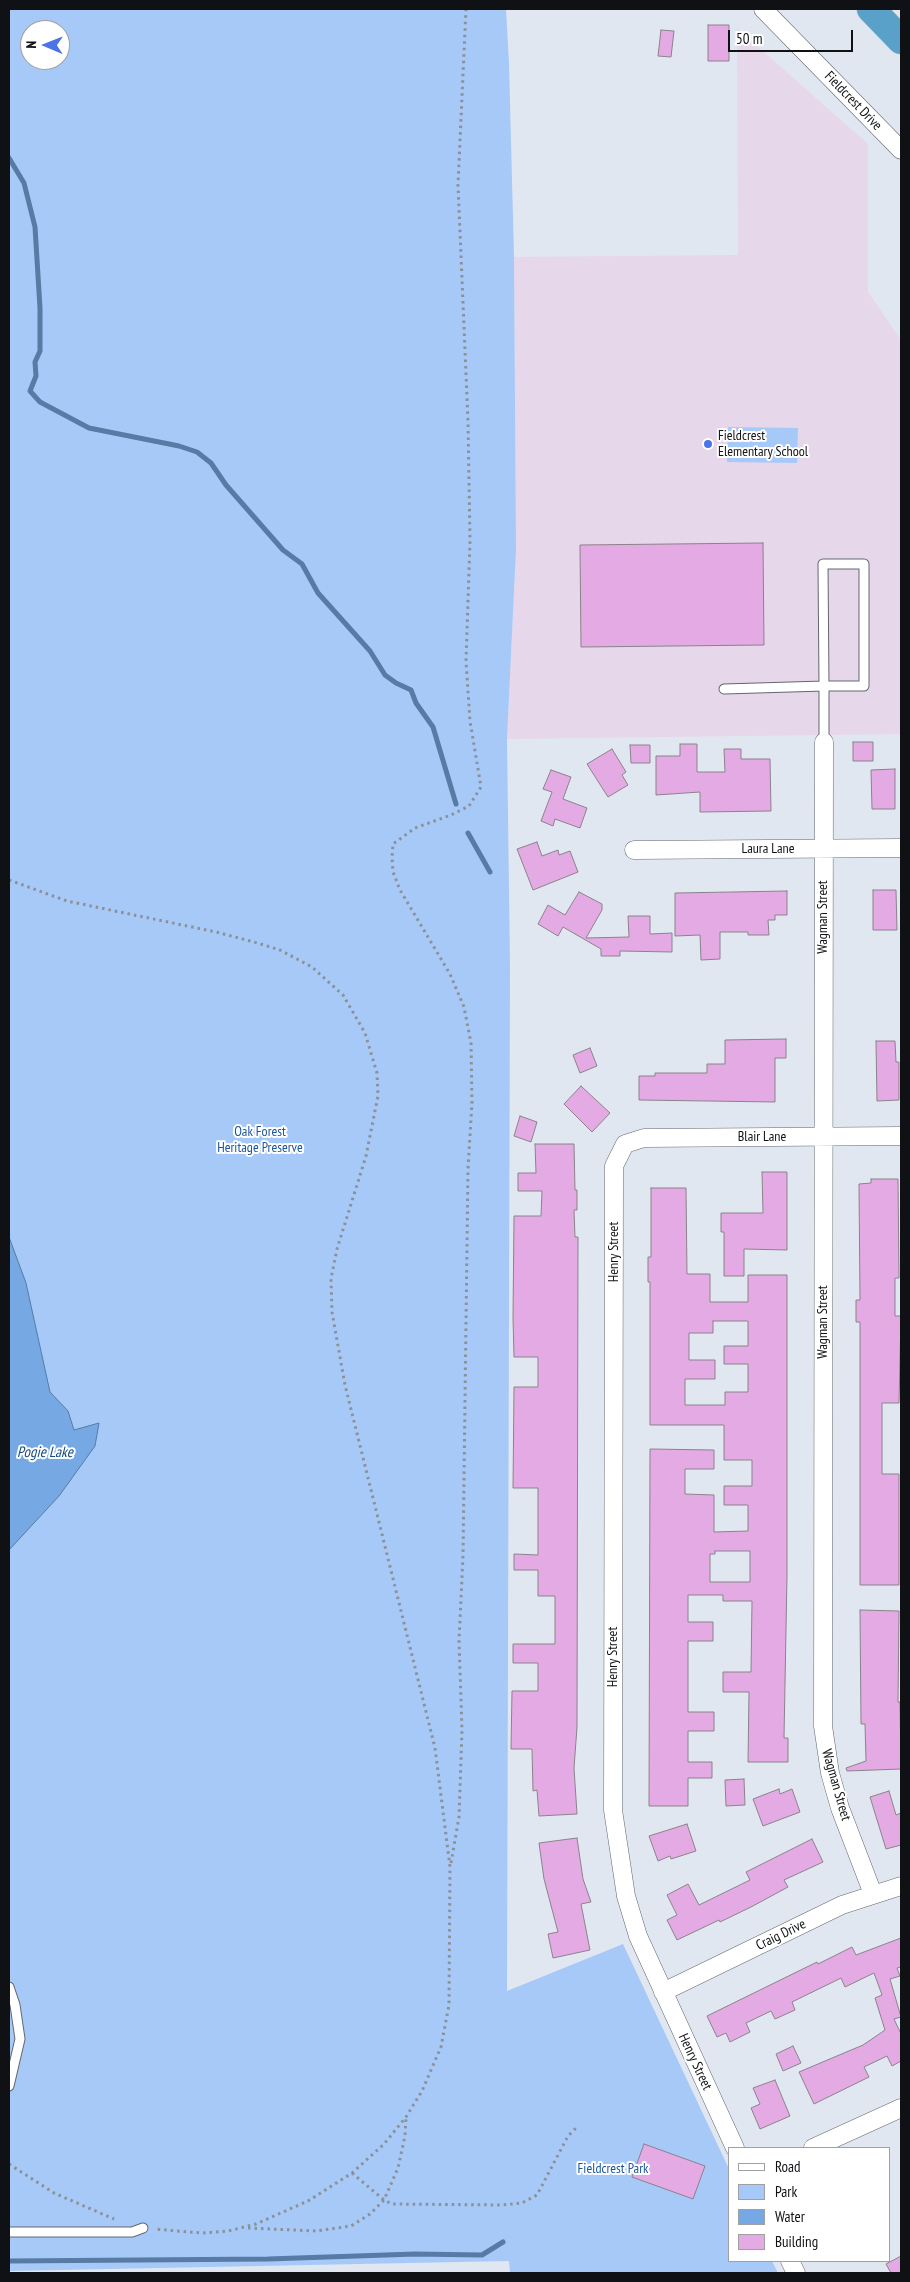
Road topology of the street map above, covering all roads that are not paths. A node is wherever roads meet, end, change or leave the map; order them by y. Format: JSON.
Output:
{"nodes":[{"id":1,"x":763,"y":9,"type":"edge"},
{"id":2,"x":871,"y":9,"type":"edge"},
{"id":3,"x":901,"y":40,"type":"edge"},
{"id":4,"x":901,"y":150,"type":"edge"},
{"id":5,"x":824,"y":686,"type":"junction"},
{"id":6,"x":724,"y":689,"type":"dead end"},
{"id":7,"x":824,"y":742,"type":"joint"},
{"id":8,"x":901,"y":848,"type":"edge"},
{"id":9,"x":822,"y":849,"type":"junction"},
{"id":10,"x":634,"y":850,"type":"dead end"},
{"id":11,"x":901,"y":1136,"type":"edge"},
{"id":12,"x":824,"y":1137,"type":"junction"},
{"id":13,"x":624,"y":1144,"type":"joint"},
{"id":14,"x":901,"y":1886,"type":"edge"},
{"id":15,"x":873,"y":1894,"type":"junction"},
{"id":16,"x":9,"y":1987,"type":"edge"},
{"id":17,"x":664,"y":1992,"type":"junction"},
{"id":18,"x":9,"y":2086,"type":"edge"},
{"id":19,"x":901,"y":2108,"type":"edge"},
{"id":20,"x":735,"y":2147,"type":"edge"},
{"id":21,"x":815,"y":2147,"type":"edge"},
{"id":22,"x":143,"y":2228,"type":"road end"},
{"id":23,"x":9,"y":2232,"type":"edge"}],
"edges":[{"from":1,"to":4,"type":"street","name":"Fieldcrest Drive"},
{"from":2,"to":3,"type":"highway"},
{"from":5,"to":5,"type":"lane"},
{"from":5,"to":6,"type":"lane"},
{"from":5,"to":7,"type":"lane"},
{"from":7,"to":9,"type":"street","name":"Wagman Street"},
{"from":8,"to":9,"type":"street","name":"Laura Lane"},
{"from":9,"to":10,"type":"street","name":"Laura Lane"},
{"from":9,"to":12,"type":"street","name":"Wagman Street"},
{"from":11,"to":12,"type":"street","name":"Blair Lane"},
{"from":12,"to":13,"type":"street","name":"Blair Lane"},
{"from":12,"to":15,"type":"street","name":"Wagman Street"},
{"from":13,"to":17,"type":"street","name":"Henry Street"},
{"from":14,"to":15,"type":"street","name":"Craig Drive"},
{"from":15,"to":17,"type":"street","name":"Craig Drive"},
{"from":16,"to":18,"type":"lane"},
{"from":17,"to":20,"type":"street","name":"Henry Street"},
{"from":19,"to":21,"type":"street"},
{"from":22,"to":23,"type":"lane"}]}
